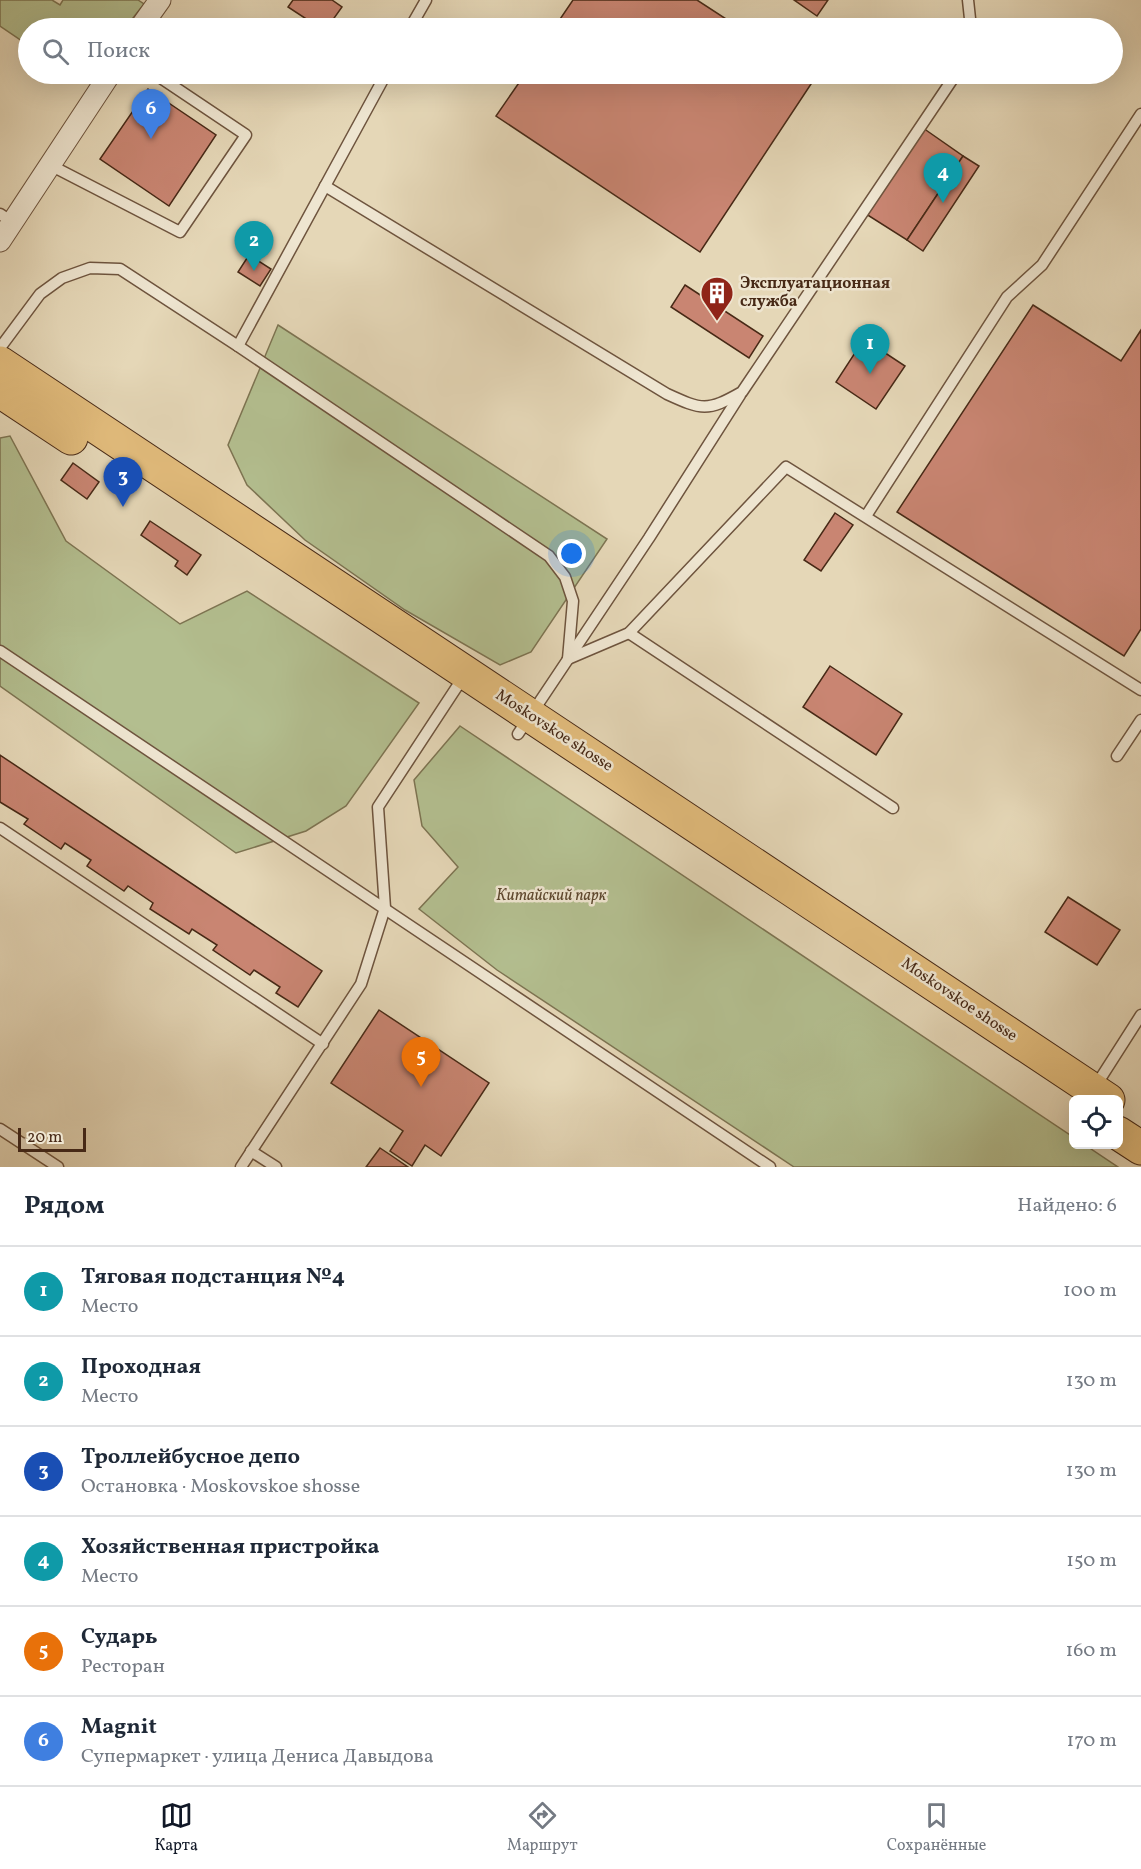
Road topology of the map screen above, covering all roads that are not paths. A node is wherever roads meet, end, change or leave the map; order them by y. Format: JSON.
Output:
{"nodes":[{"id":1,"x":160,"y":0,"type":"edge"},
{"id":2,"x":426,"y":0,"type":"edge"},
{"id":3,"x":968,"y":0,"type":"edge"},
{"id":4,"x":147,"y":18,"type":"edge"},
{"id":5,"x":416,"y":18,"type":"edge"},
{"id":6,"x":970,"y":18,"type":"edge"},
{"id":7,"x":103,"y":84,"type":"edge"},
{"id":8,"x":171,"y":84,"type":"edge"},
{"id":9,"x":381,"y":84,"type":"edge"},
{"id":10,"x":949,"y":84,"type":"edge"},
{"id":11,"x":1141,"y":114,"type":"edge"},
{"id":12,"x":50,"y":165,"type":"junction"},
{"id":13,"x":325,"y":186,"type":"junction"},
{"id":14,"x":6,"y":218,"type":"edge"},
{"id":15,"x":0,"y":241,"type":"edge"},
{"id":16,"x":238,"y":346,"type":"junction"},
{"id":17,"x":0,"y":348,"type":"edge"},
{"id":18,"x":0,"y":363,"type":"edge"},
{"id":19,"x":0,"y":391,"type":"edge"},
{"id":20,"x":742,"y":392,"type":"junction"},
{"id":21,"x":866,"y":516,"type":"junction"},
{"id":22,"x":629,"y":633,"type":"junction"},
{"id":23,"x":0,"y":651,"type":"edge"},
{"id":24,"x":568,"y":658,"type":"junction"},
{"id":25,"x":460,"y":683,"type":"junction"},
{"id":26,"x":1141,"y":690,"type":"edge"},
{"id":27,"x":1141,"y":720,"type":"edge"},
{"id":28,"x":524,"y":725,"type":"junction"},
{"id":29,"x":1117,"y":756,"type":"dead end"},
{"id":30,"x":893,"y":808,"type":"dead end"},
{"id":31,"x":0,"y":828,"type":"edge"},
{"id":32,"x":385,"y":908,"type":"junction"},
{"id":33,"x":1141,"y":1015,"type":"edge"},
{"id":34,"x":323,"y":1044,"type":"junction"},
{"id":35,"x":1090,"y":1095,"type":"edge"},
{"id":36,"x":1101,"y":1095,"type":"edge"},
{"id":37,"x":1123,"y":1112,"type":"edge"},
{"id":38,"x":1141,"y":1121,"type":"edge"},
{"id":39,"x":0,"y":1129,"type":"edge"},
{"id":40,"x":1123,"y":1136,"type":"edge"},
{"id":41,"x":1141,"y":1148,"type":"edge"},
{"id":42,"x":251,"y":1151,"type":"junction"},
{"id":43,"x":58,"y":1167,"type":"edge"},
{"id":44,"x":241,"y":1167,"type":"edge"},
{"id":45,"x":276,"y":1167,"type":"edge"},
{"id":46,"x":770,"y":1167,"type":"edge"}],
"edges":[{"from":1,"to":4,"type":"street"},
{"from":2,"to":5,"type":"lane"},
{"from":3,"to":6,"type":"lane"},
{"from":7,"to":12,"type":"street"},
{"from":8,"to":12,"type":"lane"},
{"from":9,"to":13,"type":"lane"},
{"from":10,"to":20,"type":"lane"},
{"from":11,"to":21,"type":"lane"},
{"from":12,"to":14,"type":"street"},
{"from":13,"to":16,"type":"lane"},
{"from":13,"to":20,"type":"lane"},
{"from":14,"to":15,"type":"street"},
{"from":16,"to":17,"type":"lane"},
{"from":16,"to":24,"type":"lane"},
{"from":18,"to":25,"type":"main road","name":"Moskovskoe shosse"},
{"from":19,"to":25,"type":"main road","name":"Moskovskoe shosse"},
{"from":20,"to":24,"type":"lane"},
{"from":21,"to":22,"type":"lane"},
{"from":21,"to":26,"type":"lane"},
{"from":22,"to":24,"type":"lane"},
{"from":22,"to":30,"type":"lane"},
{"from":23,"to":32,"type":"lane"},
{"from":24,"to":28,"type":"lane"},
{"from":25,"to":28,"type":"main road","name":"Moskovskoe shosse"},
{"from":25,"to":32,"type":"lane"},
{"from":27,"to":29,"type":"lane"},
{"from":28,"to":35,"type":"main road","name":"Moskovskoe shosse"},
{"from":31,"to":34,"type":"lane"},
{"from":32,"to":34,"type":"lane"},
{"from":32,"to":46,"type":"lane"},
{"from":33,"to":36,"type":"lane"},
{"from":34,"to":42,"type":"lane"},
{"from":37,"to":38,"type":"main road","name":"Moskovskoe shosse"},
{"from":39,"to":43,"type":"lane"},
{"from":40,"to":41,"type":"main road"},
{"from":42,"to":44,"type":"lane"},
{"from":42,"to":45,"type":"lane"}]}
